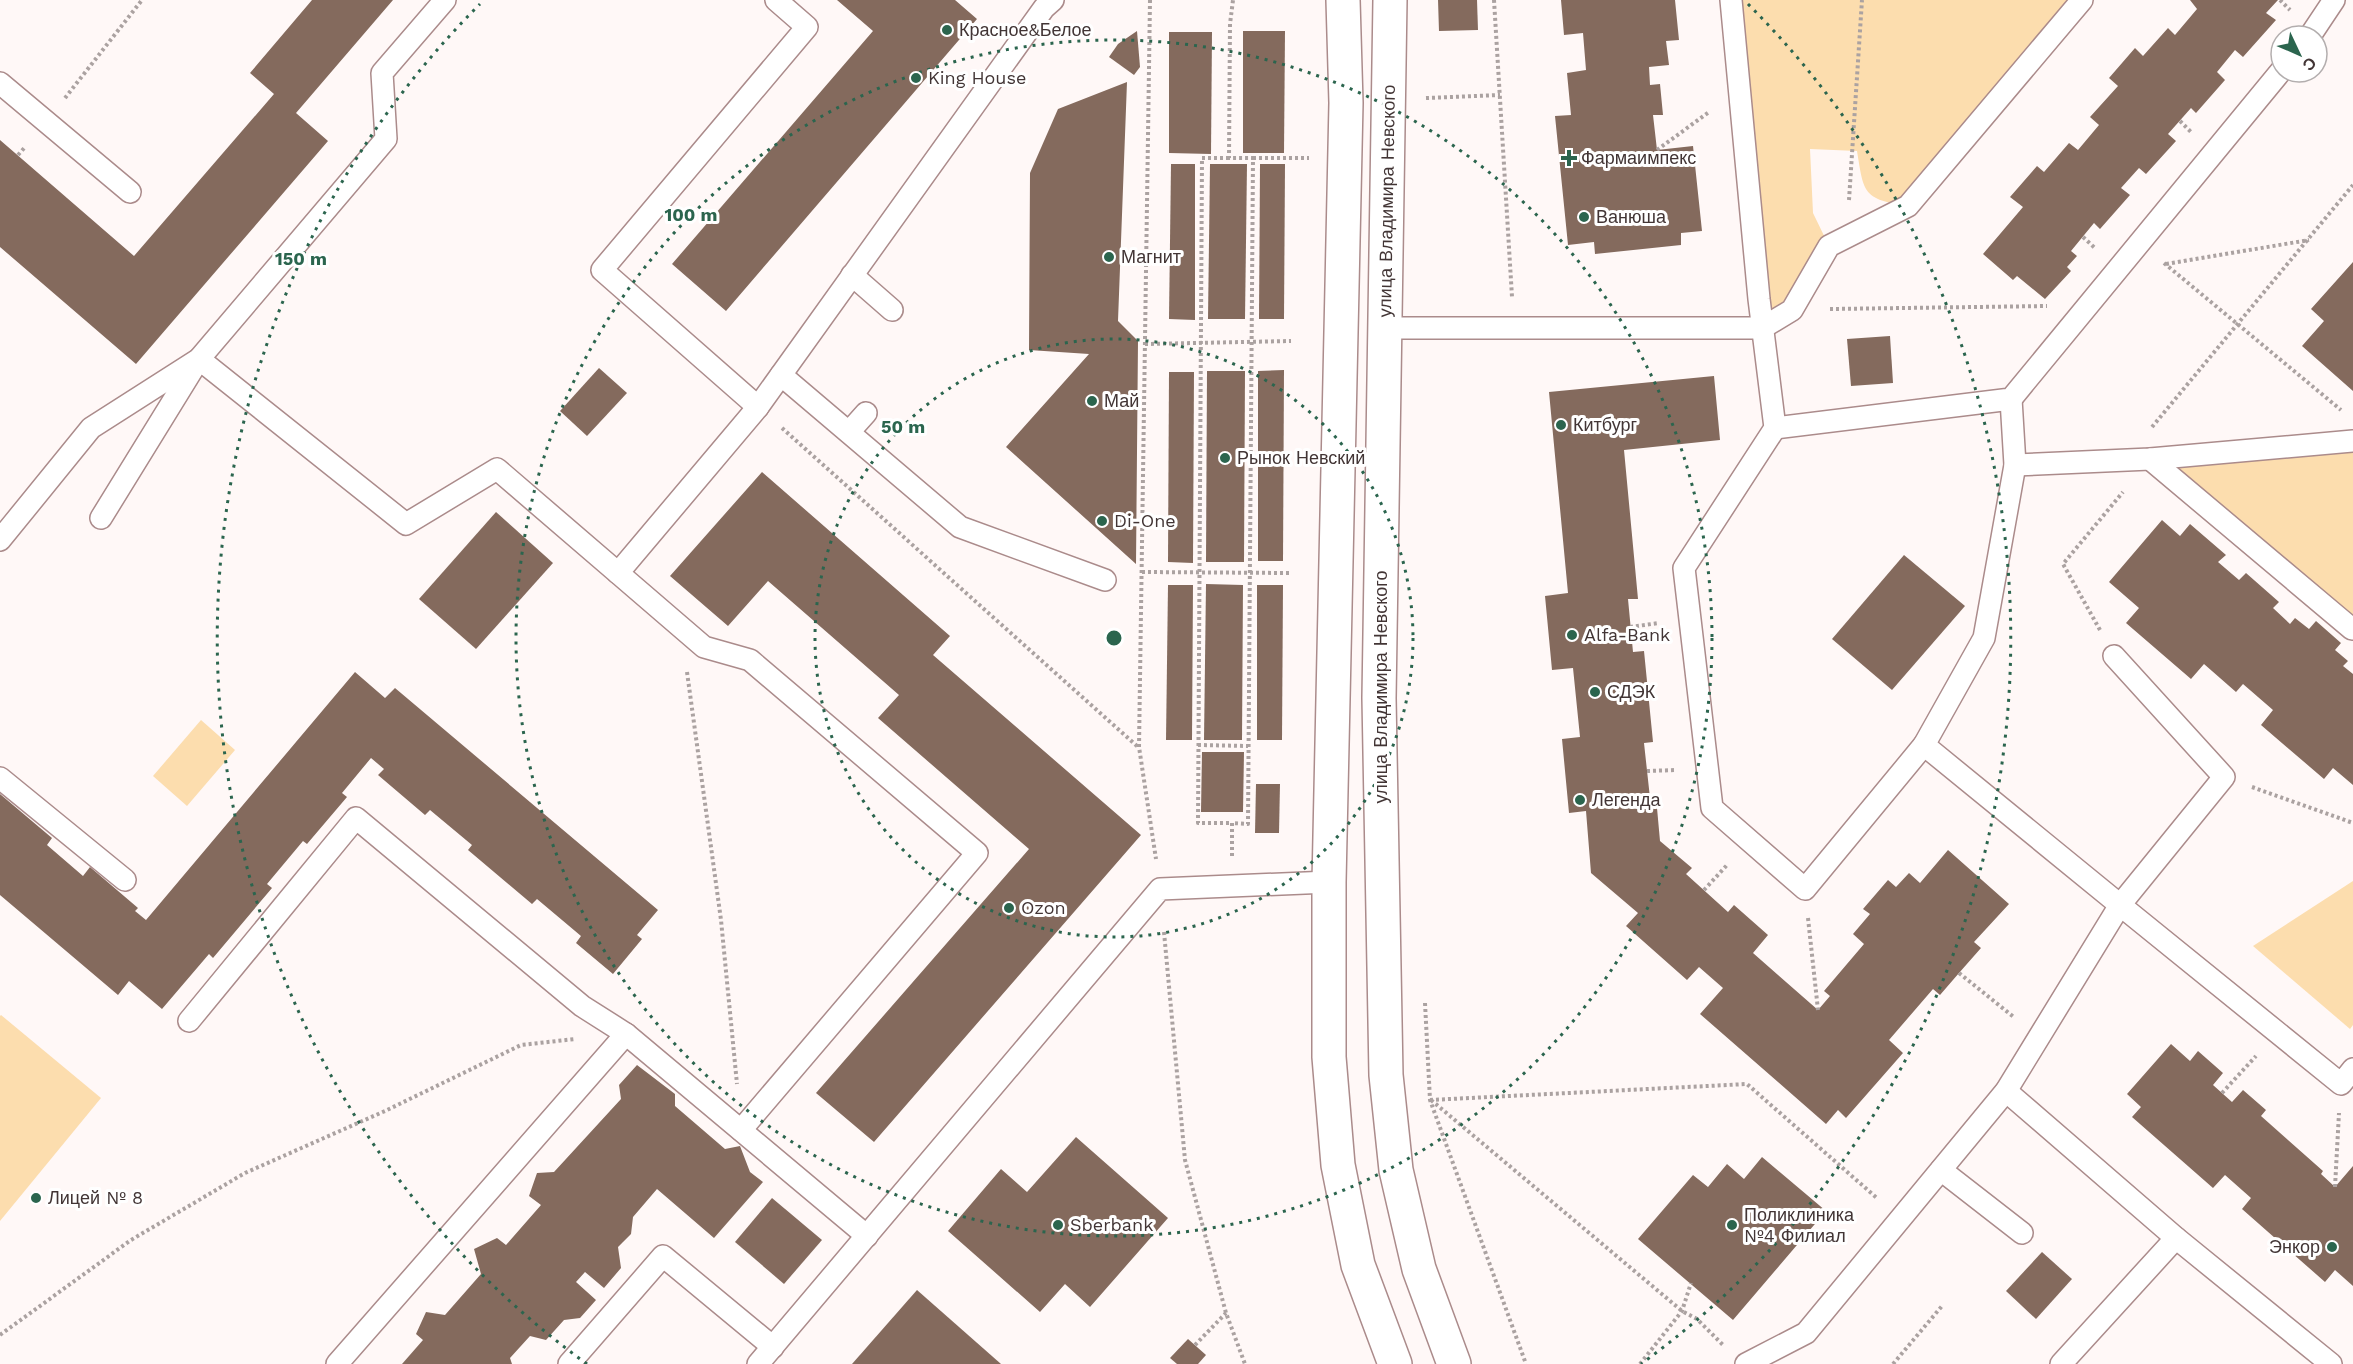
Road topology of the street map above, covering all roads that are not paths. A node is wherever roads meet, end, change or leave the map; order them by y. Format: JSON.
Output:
{"nodes":[{"id":1,"x":445,"y":0,"type":"edge"},
{"id":2,"x":776,"y":0,"type":"edge"},
{"id":3,"x":1053,"y":0,"type":"edge"},
{"id":4,"x":1343,"y":0,"type":"edge"},
{"id":5,"x":1390,"y":0,"type":"edge"},
{"id":6,"x":1731,"y":0,"type":"edge"},
{"id":7,"x":2082,"y":0,"type":"edge"},
{"id":8,"x":2334,"y":0,"type":"edge"},
{"id":9,"x":2318,"y":24,"type":"edge"},
{"id":10,"x":0,"y":83,"type":"edge"},
{"id":11,"x":2270,"y":84,"type":"edge"},
{"id":12,"x":130,"y":192,"type":"dead end"},
{"id":13,"x":852,"y":275,"type":"junction"},
{"id":14,"x":892,"y":309,"type":"dead end"},
{"id":15,"x":1385,"y":328,"type":"junction"},
{"id":16,"x":1762,"y":328,"type":"junction"},
{"id":17,"x":199,"y":359,"type":"junction"},
{"id":18,"x":781,"y":375,"type":"junction"},
{"id":19,"x":2011,"y":399,"type":"junction"},
{"id":20,"x":758,"y":407,"type":"junction"},
{"id":21,"x":866,"y":413,"type":"dead end"},
{"id":22,"x":1775,"y":428,"type":"junction"},
{"id":23,"x":849,"y":432,"type":"junction"},
{"id":24,"x":2353,"y":441,"type":"edge"},
{"id":25,"x":2150,"y":459,"type":"junction"},
{"id":26,"x":2015,"y":465,"type":"junction"},
{"id":27,"x":101,"y":518,"type":"dead end"},
{"id":28,"x":0,"y":540,"type":"edge"},
{"id":29,"x":618,"y":573,"type":"junction"},
{"id":30,"x":1105,"y":580,"type":"dead end"},
{"id":31,"x":2353,"y":627,"type":"edge"},
{"id":32,"x":2114,"y":656,"type":"road end"},
{"id":33,"x":1924,"y":745,"type":"junction"},
{"id":34,"x":0,"y":778,"type":"edge"},
{"id":35,"x":124,"y":879,"type":"dead end"},
{"id":36,"x":1329,"y":882,"type":"junction"},
{"id":37,"x":2120,"y":905,"type":"junction"},
{"id":38,"x":189,"y":1021,"type":"dead end"},
{"id":39,"x":626,"y":1034,"type":"junction"},
{"id":40,"x":2347,"y":1077,"type":"edge"},
{"id":41,"x":2006,"y":1091,"type":"junction"},
{"id":42,"x":741,"y":1130,"type":"junction"},
{"id":43,"x":1941,"y":1170,"type":"junction"},
{"id":44,"x":2022,"y":1233,"type":"dead end"},
{"id":45,"x":867,"y":1236,"type":"junction"},
{"id":46,"x":2176,"y":1238,"type":"junction"},
{"id":47,"x":773,"y":1347,"type":"junction"},
{"id":48,"x":337,"y":1364,"type":"edge"},
{"id":49,"x":569,"y":1364,"type":"edge"},
{"id":50,"x":758,"y":1364,"type":"edge"},
{"id":51,"x":1395,"y":1364,"type":"edge"},
{"id":52,"x":1454,"y":1364,"type":"edge"},
{"id":53,"x":1746,"y":1364,"type":"edge"},
{"id":54,"x":2061,"y":1364,"type":"edge"},
{"id":55,"x":2331,"y":1364,"type":"edge"}],
"edges":[{"from":1,"to":17,"type":"lane"},
{"from":2,"to":20,"type":"lane"},
{"from":3,"to":13,"type":"lane"},
{"from":4,"to":36,"type":"street"},
{"from":5,"to":15,"type":"street","name":"улица Владимира Невского"},
{"from":6,"to":16,"type":"lane"},
{"from":7,"to":16,"type":"lane"},
{"from":8,"to":9,"type":"lane"},
{"from":10,"to":12,"type":"lane"},
{"from":11,"to":19,"type":"lane"},
{"from":13,"to":14,"type":"lane"},
{"from":13,"to":18,"type":"lane"},
{"from":15,"to":16,"type":"lane"},
{"from":15,"to":52,"type":"street","name":"улица Владимира Невского"},
{"from":16,"to":22,"type":"lane"},
{"from":17,"to":27,"type":"lane"},
{"from":17,"to":28,"type":"lane"},
{"from":17,"to":29,"type":"lane"},
{"from":18,"to":20,"type":"lane"},
{"from":18,"to":23,"type":"lane"},
{"from":19,"to":22,"type":"lane"},
{"from":19,"to":26,"type":"lane"},
{"from":20,"to":29,"type":"lane"},
{"from":21,"to":23,"type":"lane"},
{"from":22,"to":33,"type":"lane"},
{"from":23,"to":30,"type":"lane"},
{"from":24,"to":25,"type":"lane"},
{"from":25,"to":26,"type":"lane"},
{"from":25,"to":31,"type":"lane"},
{"from":26,"to":33,"type":"lane"},
{"from":29,"to":42,"type":"lane"},
{"from":32,"to":37,"type":"lane"},
{"from":33,"to":37,"type":"lane"},
{"from":34,"to":35,"type":"lane"},
{"from":36,"to":45,"type":"lane"},
{"from":36,"to":51,"type":"street"},
{"from":37,"to":40,"type":"lane"},
{"from":37,"to":41,"type":"lane"},
{"from":38,"to":39,"type":"lane"},
{"from":39,"to":42,"type":"lane"},
{"from":39,"to":48,"type":"lane"},
{"from":41,"to":43,"type":"lane"},
{"from":41,"to":46,"type":"lane"},
{"from":42,"to":45,"type":"lane"},
{"from":43,"to":44,"type":"lane"},
{"from":43,"to":53,"type":"lane"},
{"from":45,"to":47,"type":"lane"},
{"from":46,"to":54,"type":"lane"},
{"from":46,"to":55,"type":"lane"},
{"from":47,"to":49,"type":"lane"},
{"from":47,"to":50,"type":"lane"}]}
